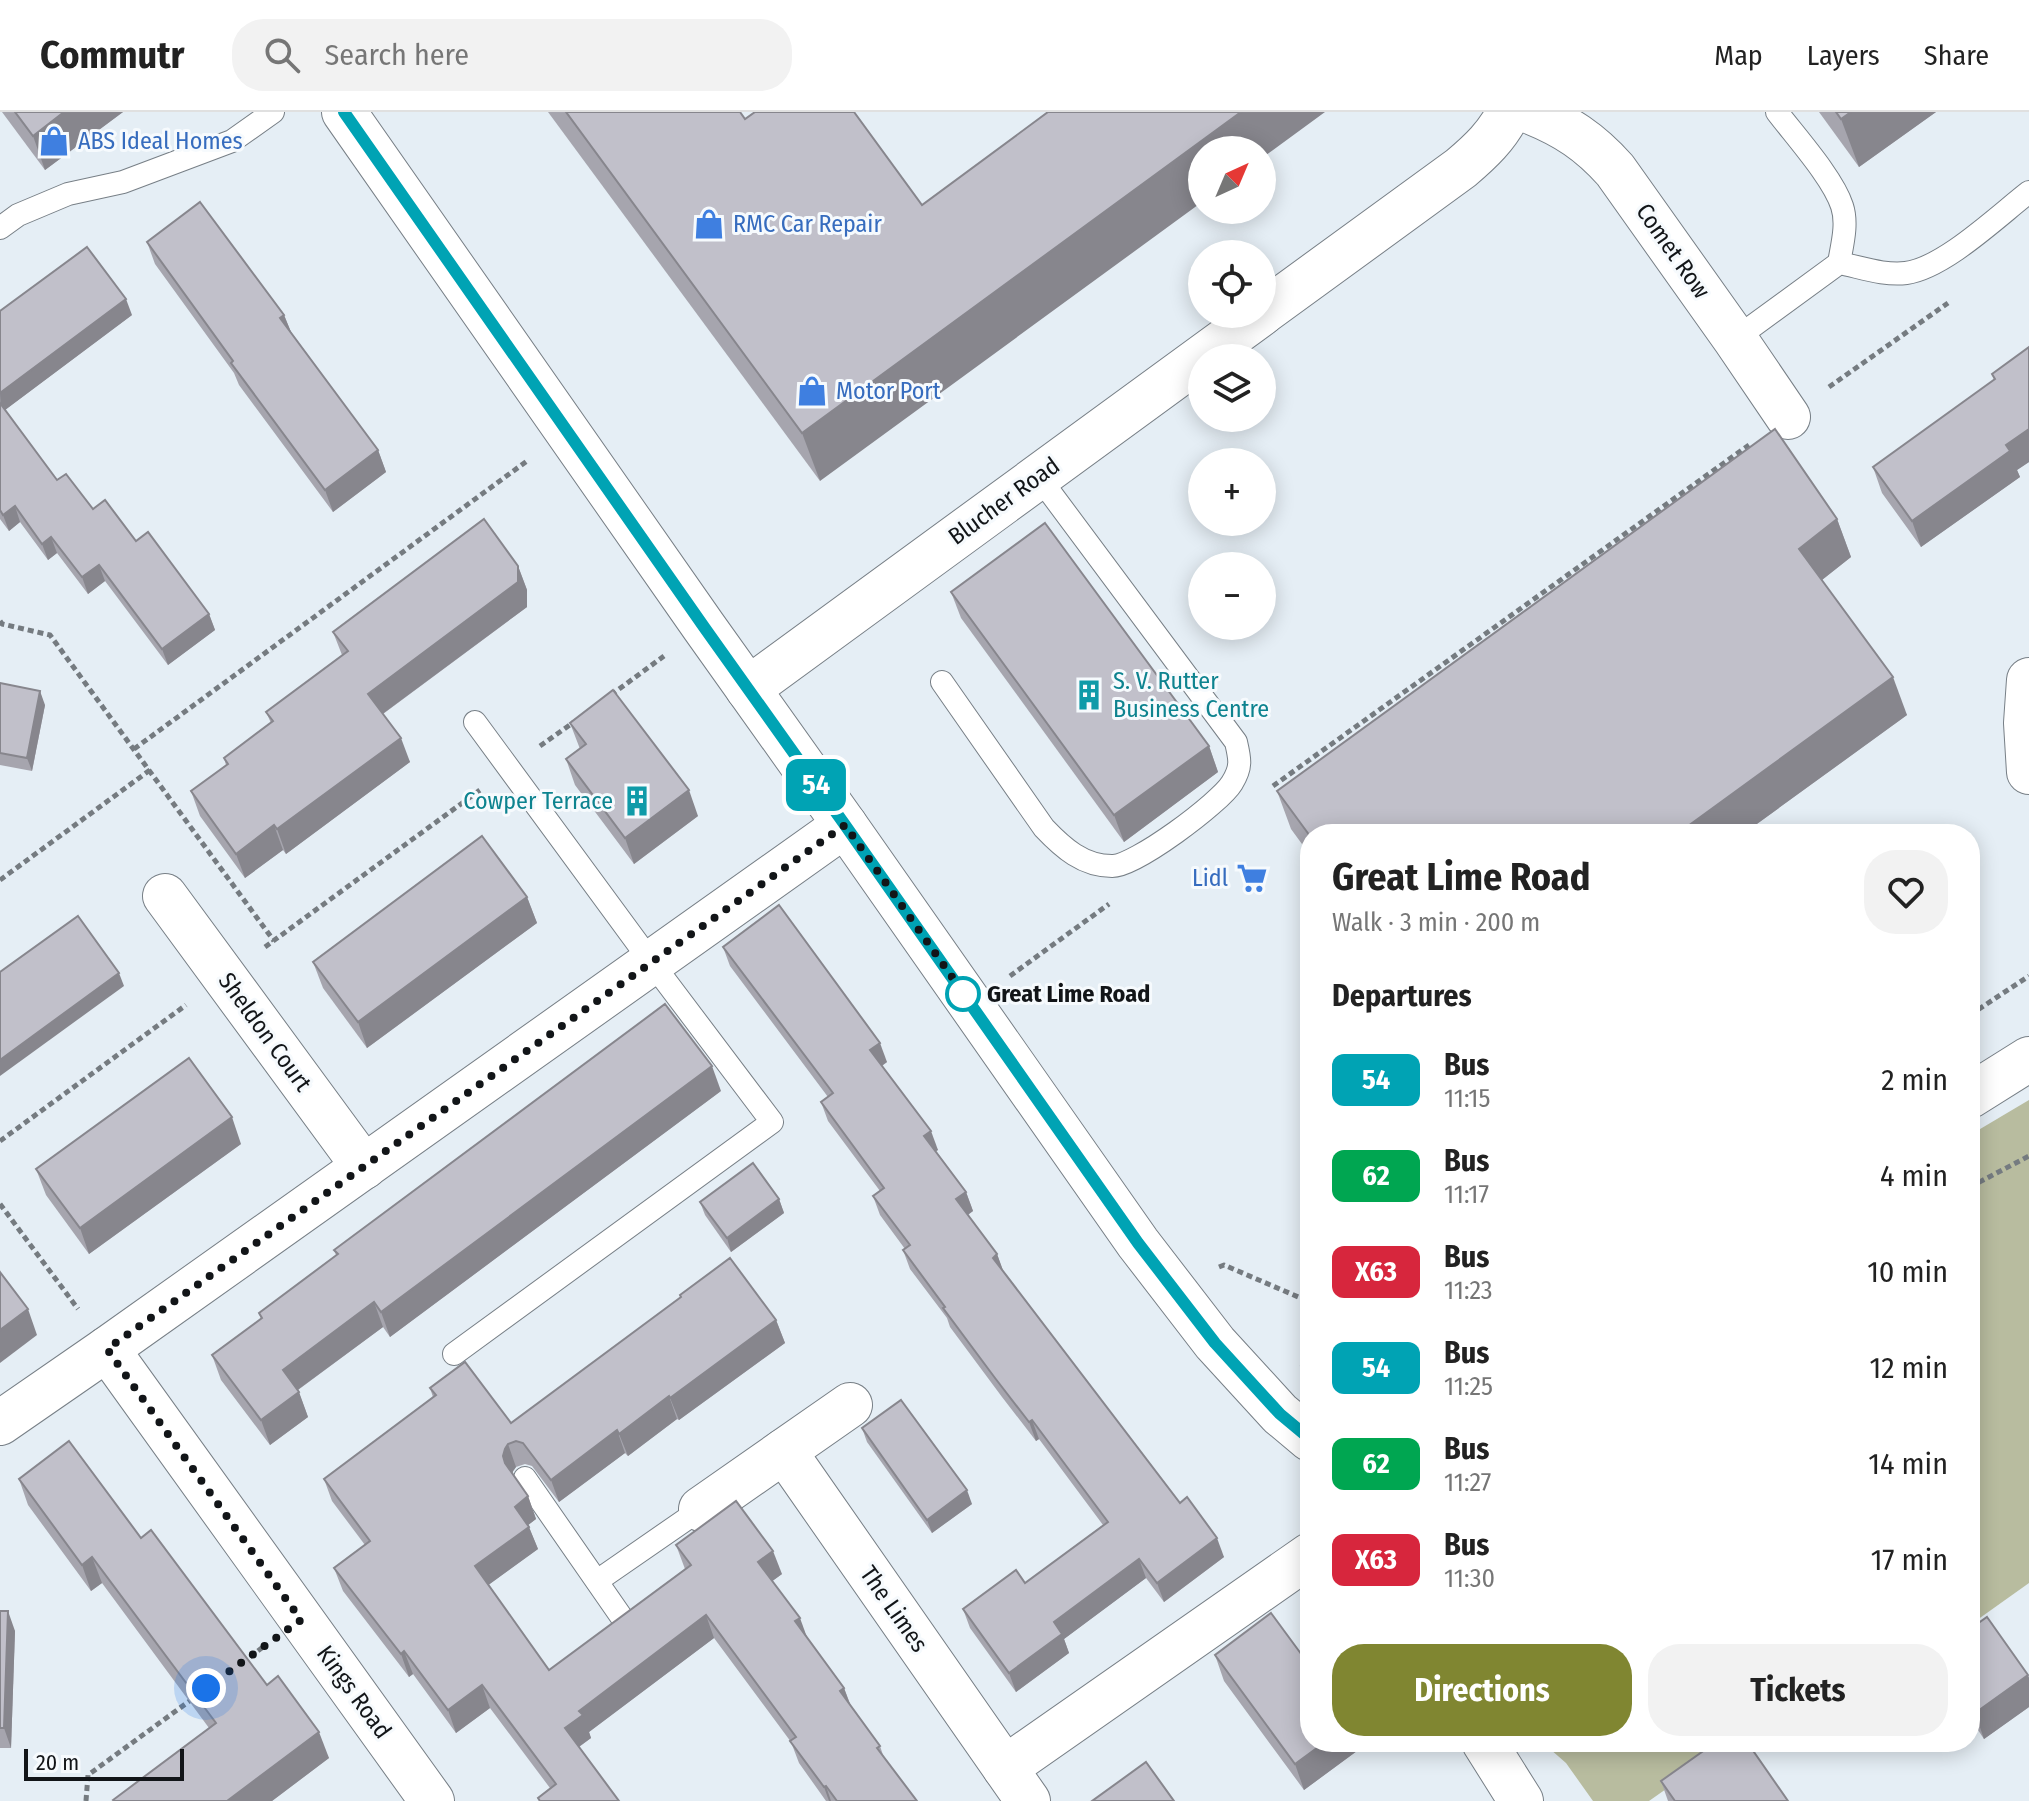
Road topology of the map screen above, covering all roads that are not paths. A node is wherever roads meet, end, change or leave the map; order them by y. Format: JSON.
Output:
{"nodes":[{"id":1,"x":273,"y":112,"type":"edge"},
{"id":2,"x":344,"y":112,"type":"edge"},
{"id":3,"x":1509,"y":112,"type":"edge"},
{"id":4,"x":1531,"y":112,"type":"edge"},
{"id":5,"x":1777,"y":112,"type":"edge"},
{"id":6,"x":2029,"y":192,"type":"edge"},
{"id":7,"x":0,"y":228,"type":"edge"},
{"id":8,"x":1839,"y":263,"type":"junction"},
{"id":9,"x":1276,"y":303,"type":"edge"},
{"id":10,"x":1242,"y":328,"type":"edge"},
{"id":11,"x":1735,"y":339,"type":"junction"},
{"id":12,"x":1788,"y":417,"type":"road end"},
{"id":13,"x":1038,"y":476,"type":"junction"},
{"id":14,"x":2029,"y":680,"type":"edge"},
{"id":15,"x":942,"y":682,"type":"dead end"},
{"id":16,"x":748,"y":689,"type":"junction"},
{"id":17,"x":475,"y":722,"type":"dead end"},
{"id":18,"x":2029,"y":772,"type":"edge"},
{"id":19,"x":845,"y":825,"type":"junction"},
{"id":20,"x":165,"y":896,"type":"dead end"},
{"id":21,"x":652,"y":963,"type":"junction"},
{"id":22,"x":2029,"y":1059,"type":"edge"},
{"id":23,"x":1980,"y":1090,"type":"edge"},
{"id":24,"x":364,"y":1167,"type":"junction"},
{"id":25,"x":107,"y":1349,"type":"junction"},
{"id":26,"x":454,"y":1354,"type":"dead end"},
{"id":27,"x":850,"y":1405,"type":"dead end"},
{"id":28,"x":0,"y":1423,"type":"edge"},
{"id":29,"x":1300,"y":1431,"type":"edge"},
{"id":30,"x":784,"y":1451,"type":"junction"},
{"id":31,"x":525,"y":1478,"type":"dead end"},
{"id":32,"x":701,"y":1509,"type":"joint"},
{"id":33,"x":1300,"y":1563,"type":"edge"},
{"id":34,"x":597,"y":1581,"type":"junction"},
{"id":35,"x":627,"y":1625,"type":"edge"},
{"id":36,"x":1490,"y":1752,"type":"edge"},
{"id":37,"x":1017,"y":1784,"type":"edge"},
{"id":38,"x":432,"y":1801,"type":"edge"},
{"id":39,"x":1521,"y":1801,"type":"edge"}],
"edges":[{"from":1,"to":7,"type":"lane"},
{"from":2,"to":16,"type":"street"},
{"from":3,"to":9,"type":"street","name":"Blucher Road"},
{"from":4,"to":11,"type":"street","name":"Comet Row"},
{"from":5,"to":8,"type":"lane"},
{"from":6,"to":8,"type":"lane"},
{"from":8,"to":11,"type":"lane"},
{"from":10,"to":13,"type":"street","name":"Blucher Road"},
{"from":11,"to":12,"type":"street","name":"Comet Row"},
{"from":13,"to":15,"type":"lane"},
{"from":13,"to":16,"type":"street","name":"Blucher Road"},
{"from":14,"to":18,"type":"street"},
{"from":16,"to":19,"type":"street"},
{"from":17,"to":21,"type":"lane"},
{"from":19,"to":21,"type":"street"},
{"from":19,"to":29,"type":"street"},
{"from":20,"to":24,"type":"street","name":"Sheldon Court"},
{"from":21,"to":24,"type":"street"},
{"from":21,"to":26,"type":"lane"},
{"from":22,"to":23,"type":"street"},
{"from":24,"to":25,"type":"street"},
{"from":25,"to":28,"type":"street"},
{"from":25,"to":38,"type":"street","name":"Kings Road"},
{"from":27,"to":30,"type":"street"},
{"from":30,"to":32,"type":"street"},
{"from":30,"to":37,"type":"street","name":"The Limes"},
{"from":31,"to":34,"type":"lane"},
{"from":32,"to":34,"type":"lane"},
{"from":33,"to":37,"type":"street","name":"The Limes"},
{"from":34,"to":35,"type":"lane"},
{"from":36,"to":39,"type":"street"}]}
